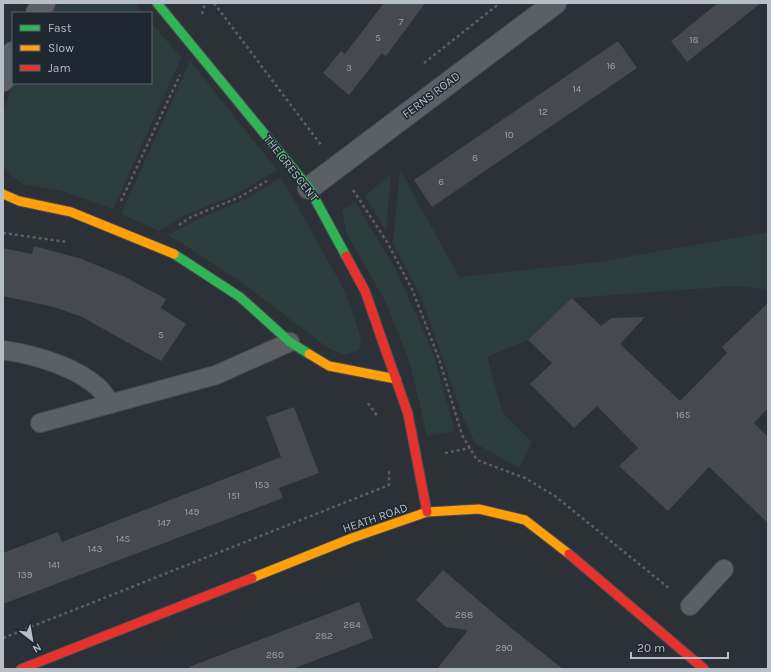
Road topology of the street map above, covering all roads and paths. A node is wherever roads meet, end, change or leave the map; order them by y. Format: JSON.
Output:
{"nodes":[{"id":1,"x":44,"y":3,"type":"edge"},
{"id":2,"x":157,"y":3,"type":"edge"},
{"id":3,"x":205,"y":3,"type":"edge"},
{"id":4,"x":500,"y":3,"type":"edge"},
{"id":5,"x":555,"y":3,"type":"edge"},
{"id":6,"x":38,"y":12,"type":"edge"},
{"id":7,"x":193,"y":46,"type":"junction"},
{"id":8,"x":12,"y":56,"type":"edge"},
{"id":9,"x":420,"y":67,"type":"dead end"},
{"id":10,"x":3,"y":80,"type":"edge"},
{"id":11,"x":327,"y":140,"type":"dead end"},
{"id":12,"x":338,"y":166,"type":"junction"},
{"id":13,"x":309,"y":188,"type":"junction"},
{"id":14,"x":3,"y":194,"type":"edge"},
{"id":15,"x":109,"y":227,"type":"junction"},
{"id":16,"x":3,"y":233,"type":"edge"},
{"id":17,"x":69,"y":243,"type":"dead end"},
{"id":18,"x":290,"y":342,"type":"junction"},
{"id":19,"x":3,"y":350,"type":"edge"},
{"id":20,"x":396,"y":378,"type":"junction"},
{"id":21,"x":364,"y":398,"type":"dead end"},
{"id":22,"x":111,"y":404,"type":"junction"},
{"id":23,"x":380,"y":420,"type":"dead end"},
{"id":24,"x":40,"y":423,"type":"dead end"},
{"id":25,"x":388,"y":470,"type":"dead end"},
{"id":26,"x":427,"y":512,"type":"junction"},
{"id":27,"x":724,"y":569,"type":"dead end"},
{"id":28,"x":690,"y":606,"type":"joint"},
{"id":29,"x":3,"y":638,"type":"edge"},
{"id":30,"x":21,"y":669,"type":"edge"},
{"id":31,"x":704,"y":669,"type":"edge"}],
"edges":[{"from":1,"to":6,"type":"street"},
{"from":2,"to":7,"type":"street","name":"THE CRESCENT"},
{"from":3,"to":7,"type":"path"},
{"from":4,"to":9,"type":"path"},
{"from":5,"to":12,"type":"street","name":"FERNS ROAD"},
{"from":7,"to":13,"type":"street","name":"THE CRESCENT"},
{"from":7,"to":15,"type":"path"},
{"from":8,"to":10,"type":"street"},
{"from":11,"to":12,"type":"path"},
{"from":12,"to":13,"type":"street","name":"FERNS ROAD"},
{"from":12,"to":28,"type":"path"},
{"from":13,"to":20,"type":"street","name":"THE CRESCENT"},
{"from":14,"to":15,"type":"street"},
{"from":15,"to":18,"type":"street"},
{"from":16,"to":17,"type":"path"},
{"from":18,"to":20,"type":"street"},
{"from":18,"to":22,"type":"lane"},
{"from":19,"to":22,"type":"lane"},
{"from":20,"to":26,"type":"street","name":"THE CRESCENT"},
{"from":21,"to":23,"type":"path"},
{"from":22,"to":24,"type":"lane"},
{"from":25,"to":29,"type":"path"},
{"from":26,"to":30,"type":"street","name":"HEATH ROAD"},
{"from":26,"to":31,"type":"street","name":"HEATH ROAD"},
{"from":27,"to":28,"type":"lane"}]}
